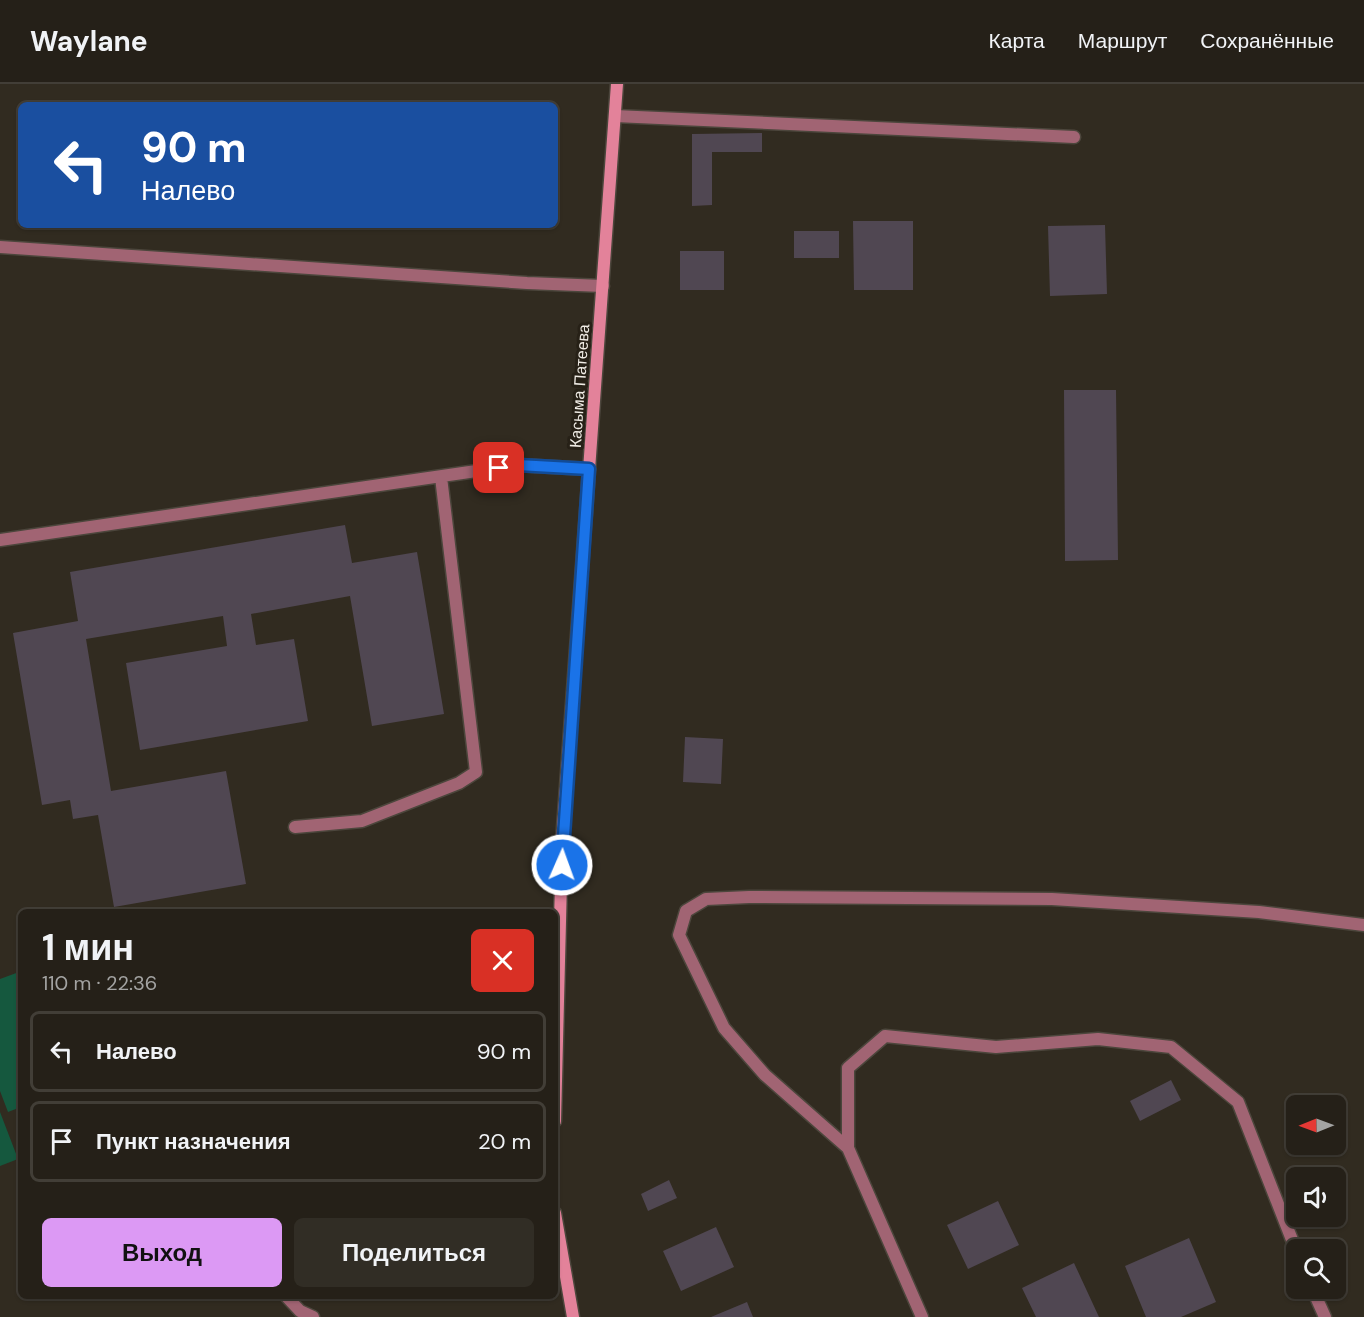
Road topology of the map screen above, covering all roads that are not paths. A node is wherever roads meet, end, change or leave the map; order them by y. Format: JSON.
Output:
{"nodes":[{"id":1,"x":617,"y":84,"type":"edge"},
{"id":2,"x":615,"y":117,"type":"junction"},
{"id":3,"x":1074,"y":137,"type":"dead end"},
{"id":4,"x":0,"y":247,"type":"edge"},
{"id":5,"x":603,"y":286,"type":"junction"},
{"id":6,"x":589,"y":469,"type":"junction"},
{"id":7,"x":441,"y":477,"type":"junction"},
{"id":8,"x":0,"y":540,"type":"edge"},
{"id":9,"x":295,"y":827,"type":"dead end"},
{"id":10,"x":1364,"y":925,"type":"edge"},
{"id":11,"x":558,"y":1001,"type":"edge"},
{"id":12,"x":848,"y":1148,"type":"junction"},
{"id":13,"x":558,"y":1230,"type":"edge"},
{"id":14,"x":1292,"y":1239,"type":"edge"},
{"id":15,"x":289,"y":1299,"type":"edge"},
{"id":16,"x":1316,"y":1299,"type":"edge"},
{"id":17,"x":313,"y":1317,"type":"edge"},
{"id":18,"x":573,"y":1317,"type":"edge"},
{"id":19,"x":922,"y":1317,"type":"edge"},
{"id":20,"x":1324,"y":1317,"type":"edge"}],
"edges":[{"from":1,"to":2,"type":"main road","name":"Касыма Патеева"},
{"from":2,"to":3,"type":"street"},
{"from":2,"to":5,"type":"main road","name":"Касыма Патеева"},
{"from":4,"to":5,"type":"street"},
{"from":5,"to":6,"type":"main road","name":"Касыма Патеева"},
{"from":6,"to":7,"type":"street"},
{"from":6,"to":11,"type":"main road","name":"Касыма Патеева"},
{"from":7,"to":8,"type":"street"},
{"from":7,"to":9,"type":"street"},
{"from":10,"to":12,"type":"street"},
{"from":12,"to":14,"type":"street"},
{"from":12,"to":19,"type":"street"},
{"from":13,"to":18,"type":"main road"},
{"from":15,"to":17,"type":"street"},
{"from":16,"to":20,"type":"street"}]}
